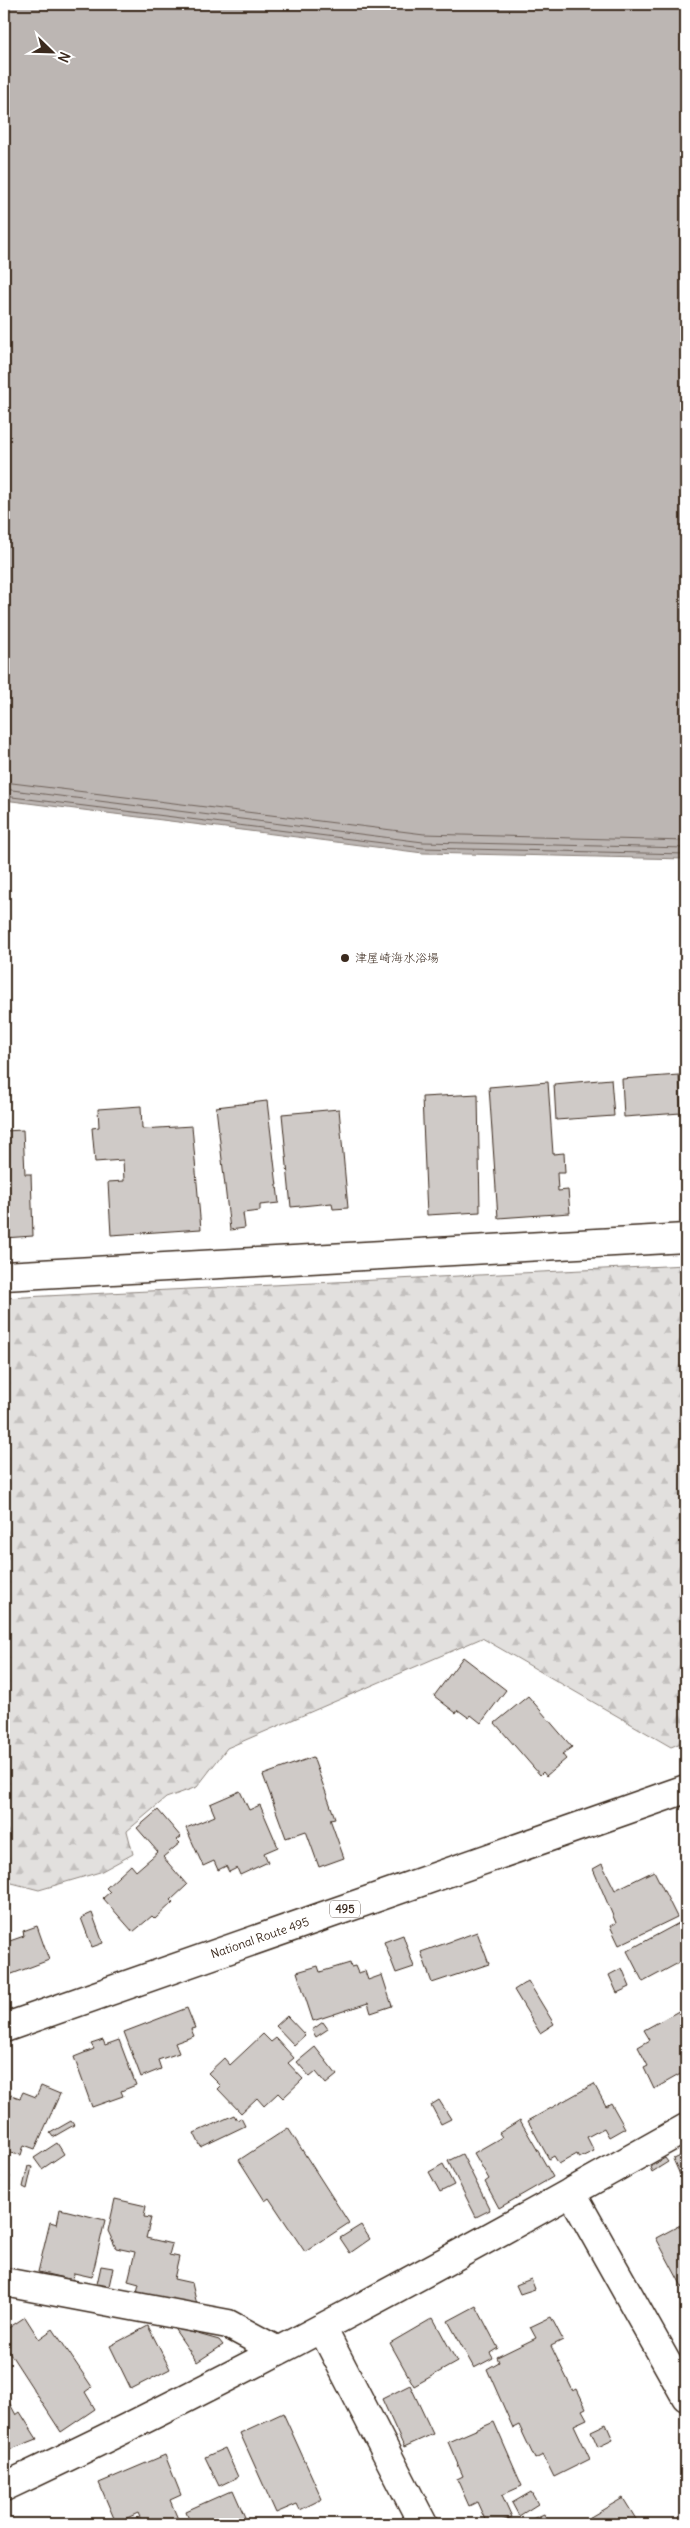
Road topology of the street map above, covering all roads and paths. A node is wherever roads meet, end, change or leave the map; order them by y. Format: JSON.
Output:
{"nodes":[{"id":1,"x":686,"y":1238,"type":"edge"},
{"id":2,"x":4,"y":1276,"type":"edge"},
{"id":3,"x":686,"y":1789,"type":"edge"},
{"id":4,"x":4,"y":2028,"type":"edge"},
{"id":5,"x":686,"y":2128,"type":"edge"},
{"id":6,"x":572,"y":2192,"type":"junction"},
{"id":7,"x":4,"y":2282,"type":"edge"},
{"id":8,"x":322,"y":2328,"type":"junction"},
{"id":9,"x":278,"y":2351,"type":"junction"},
{"id":10,"x":686,"y":2397,"type":"edge"},
{"id":11,"x":4,"y":2487,"type":"edge"},
{"id":12,"x":423,"y":2524,"type":"edge"}],
"edges":[{"from":1,"to":2,"type":"main road"},
{"from":3,"to":4,"type":"main road","name":"National Route 495","number":"495"},
{"from":5,"to":6,"type":"main road"},
{"from":6,"to":8,"type":"main road"},
{"from":6,"to":10,"type":"main road"},
{"from":7,"to":9,"type":"main road"},
{"from":8,"to":9,"type":"main road"},
{"from":8,"to":12,"type":"main road"},
{"from":9,"to":11,"type":"main road"}]}
